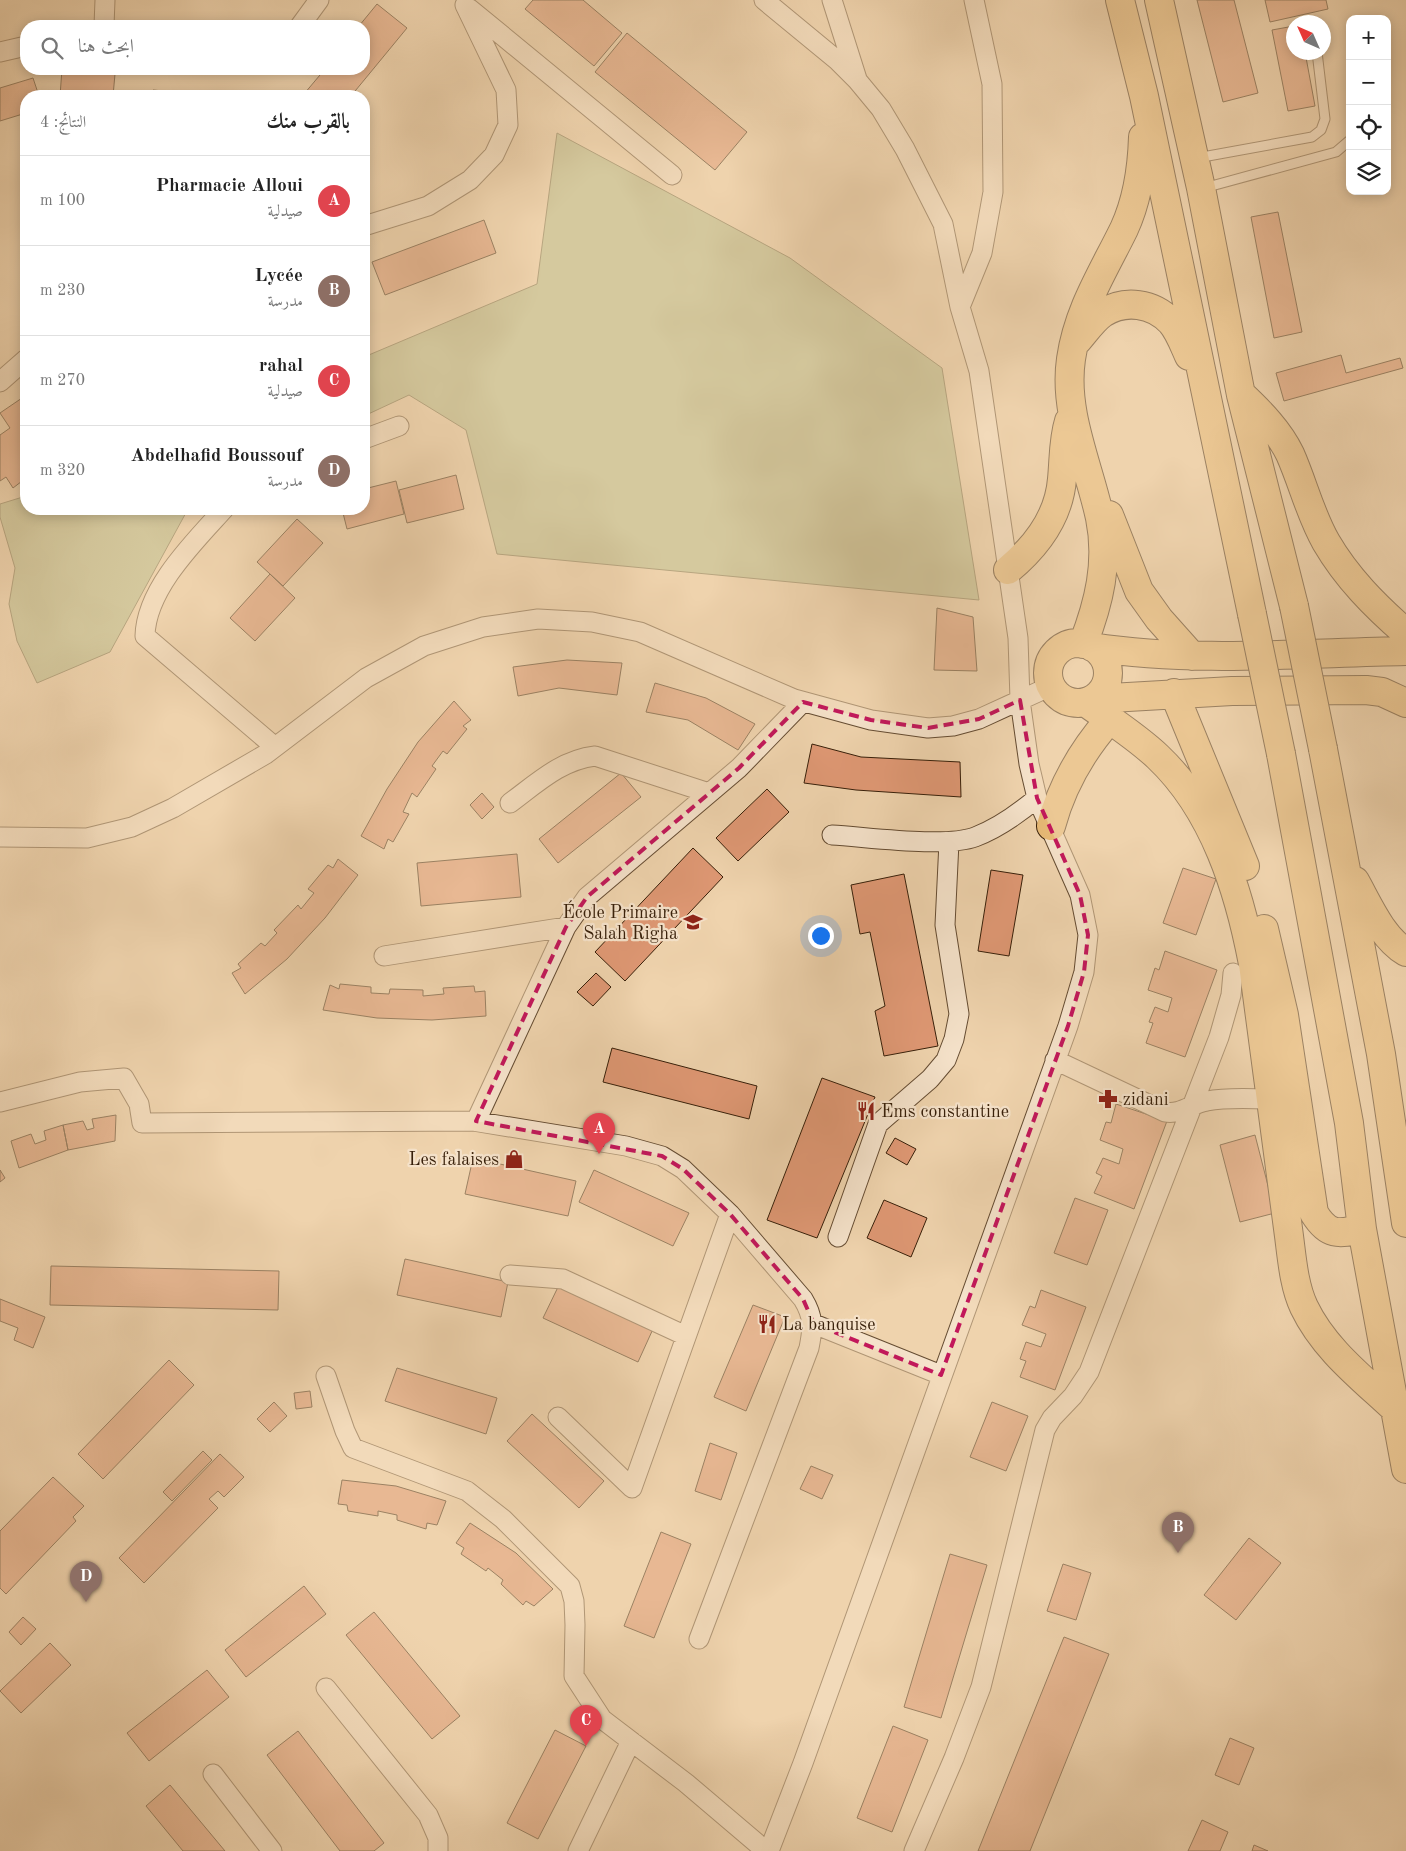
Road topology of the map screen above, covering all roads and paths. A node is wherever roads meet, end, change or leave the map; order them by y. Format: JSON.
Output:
{"nodes":[{"id":1,"x":105,"y":0,"type":"edge"},
{"id":2,"x":319,"y":0,"type":"edge"},
{"id":3,"x":764,"y":0,"type":"edge"},
{"id":4,"x":832,"y":0,"type":"edge"},
{"id":5,"x":974,"y":0,"type":"edge"},
{"id":6,"x":1120,"y":0,"type":"edge"},
{"id":7,"x":1159,"y":0,"type":"edge"},
{"id":8,"x":462,"y":2,"type":"edge"},
{"id":9,"x":104,"y":20,"type":"edge"},
{"id":10,"x":304,"y":20,"type":"edge"},
{"id":11,"x":20,"y":47,"type":"edge"},
{"id":12,"x":0,"y":52,"type":"edge"},
{"id":13,"x":1318,"y":60,"type":"edge"},
{"id":14,"x":857,"y":80,"type":"junction"},
{"id":15,"x":1144,"y":96,"type":"junction"},
{"id":16,"x":1346,"y":143,"type":"edge"},
{"id":17,"x":1194,"y":159,"type":"junction"},
{"id":18,"x":672,"y":175,"type":"dead end"},
{"id":19,"x":1201,"y":188,"type":"junction"},
{"id":20,"x":370,"y":224,"type":"edge"},
{"id":21,"x":960,"y":307,"type":"junction"},
{"id":22,"x":1074,"y":344,"type":"junction"},
{"id":23,"x":20,"y":364,"type":"edge"},
{"id":24,"x":0,"y":382,"type":"edge"},
{"id":25,"x":1206,"y":391,"type":"junction"},
{"id":26,"x":1241,"y":395,"type":"junction"},
{"id":27,"x":1073,"y":410,"type":"junction"},
{"id":28,"x":399,"y":426,"type":"dead end"},
{"id":29,"x":370,"y":437,"type":"edge"},
{"id":30,"x":1093,"y":493,"type":"junction"},
{"id":31,"x":219,"y":515,"type":"edge"},
{"id":32,"x":1008,"y":570,"type":"junction"},
{"id":33,"x":1406,"y":633,"type":"edge"},
{"id":34,"x":1087,"y":645,"type":"junction"},
{"id":35,"x":1406,"y":651,"type":"edge"},
{"id":36,"x":1192,"y":656,"type":"junction"},
{"id":37,"x":1051,"y":686,"type":"junction"},
{"id":38,"x":1174,"y":693,"type":"junction"},
{"id":39,"x":1020,"y":700,"type":"junction"},
{"id":40,"x":803,"y":702,"type":"junction"},
{"id":41,"x":1406,"y":703,"type":"edge"},
{"id":42,"x":1096,"y":707,"type":"junction"},
{"id":43,"x":275,"y":748,"type":"junction"},
{"id":44,"x":709,"y":794,"type":"junction"},
{"id":45,"x":1037,"y":798,"type":"junction"},
{"id":46,"x":510,"y":803,"type":"dead end"},
{"id":47,"x":1051,"y":826,"type":"junction"},
{"id":48,"x":832,"y":835,"type":"dead end"},
{"id":49,"x":0,"y":837,"type":"edge"},
{"id":50,"x":949,"y":842,"type":"junction"},
{"id":51,"x":1344,"y":859,"type":"junction"},
{"id":52,"x":566,"y":927,"type":"junction"},
{"id":53,"x":1406,"y":952,"type":"edge"},
{"id":54,"x":384,"y":956,"type":"dead end"},
{"id":55,"x":1233,"y":973,"type":"dead end"},
{"id":56,"x":1055,"y":1060,"type":"junction"},
{"id":57,"x":1271,"y":1099,"type":"junction"},
{"id":58,"x":0,"y":1102,"type":"edge"},
{"id":59,"x":1192,"y":1106,"type":"junction"},
{"id":60,"x":476,"y":1121,"type":"junction"},
{"id":61,"x":1403,"y":1182,"type":"edge"},
{"id":62,"x":730,"y":1214,"type":"junction"},
{"id":63,"x":1406,"y":1223,"type":"edge"},
{"id":64,"x":1362,"y":1229,"type":"junction"},
{"id":65,"x":838,"y":1237,"type":"dead end"},
{"id":66,"x":510,"y":1275,"type":"dead end"},
{"id":67,"x":814,"y":1324,"type":"junction"},
{"id":68,"x":686,"y":1336,"type":"junction"},
{"id":69,"x":941,"y":1375,"type":"junction"},
{"id":70,"x":326,"y":1376,"type":"dead end"},
{"id":71,"x":1395,"y":1409,"type":"junction"},
{"id":72,"x":558,"y":1417,"type":"dead end"},
{"id":73,"x":1406,"y":1469,"type":"edge"},
{"id":74,"x":699,"y":1639,"type":"dead end"},
{"id":75,"x":326,"y":1688,"type":"dead end"},
{"id":76,"x":631,"y":1741,"type":"junction"},
{"id":77,"x":213,"y":1774,"type":"dead end"},
{"id":78,"x":272,"y":1851,"type":"edge"},
{"id":79,"x":438,"y":1851,"type":"edge"},
{"id":80,"x":578,"y":1851,"type":"edge"},
{"id":81,"x":768,"y":1851,"type":"edge"},
{"id":82,"x":914,"y":1851,"type":"edge"}],
"edges":[{"from":1,"to":9,"type":"street"},
{"from":2,"to":10,"type":"street"},
{"from":3,"to":14,"type":"street"},
{"from":4,"to":14,"type":"street"},
{"from":5,"to":21,"type":"street"},
{"from":6,"to":15,"type":"highway"},
{"from":7,"to":17,"type":"highway"},
{"from":8,"to":18,"type":"street"},
{"from":8,"to":20,"type":"street"},
{"from":11,"to":12,"type":"street"},
{"from":13,"to":17,"type":"lane"},
{"from":14,"to":21,"type":"street"},
{"from":15,"to":22,"type":"highway"},
{"from":15,"to":25,"type":"highway"},
{"from":16,"to":19,"type":"lane"},
{"from":17,"to":19,"type":"highway"},
{"from":19,"to":26,"type":"highway"},
{"from":21,"to":32,"type":"street"},
{"from":22,"to":25,"type":"highway"},
{"from":22,"to":27,"type":"highway"},
{"from":23,"to":24,"type":"street"},
{"from":25,"to":64,"type":"highway","bridge":true},
{"from":26,"to":33,"type":"highway"},
{"from":26,"to":51,"type":"highway","bridge":true},
{"from":27,"to":30,"type":"highway"},
{"from":27,"to":32,"type":"highway"},
{"from":28,"to":29,"type":"street"},
{"from":30,"to":34,"type":"highway"},
{"from":30,"to":36,"type":"highway"},
{"from":31,"to":43,"type":"street"},
{"from":32,"to":39,"type":"street"},
{"from":34,"to":36,"type":"highway"},
{"from":34,"to":37,"type":"highway"},
{"from":34,"to":42,"type":"highway"},
{"from":35,"to":36,"type":"highway"},
{"from":37,"to":39,"type":"street"},
{"from":37,"to":42,"type":"highway"},
{"from":38,"to":41,"type":"highway"},
{"from":38,"to":42,"type":"highway"},
{"from":38,"to":64,"type":"highway"},
{"from":39,"to":40,"type":"street"},
{"from":39,"to":45,"type":"street"},
{"from":40,"to":43,"type":"street"},
{"from":40,"to":44,"type":"street"},
{"from":42,"to":47,"type":"highway"},
{"from":42,"to":57,"type":"highway"},
{"from":43,"to":49,"type":"street"},
{"from":44,"to":46,"type":"street"},
{"from":44,"to":52,"type":"street"},
{"from":45,"to":47,"type":"street"},
{"from":45,"to":50,"type":"street"},
{"from":47,"to":56,"type":"street"},
{"from":48,"to":50,"type":"street"},
{"from":50,"to":65,"type":"street"},
{"from":51,"to":53,"type":"highway"},
{"from":51,"to":61,"type":"highway"},
{"from":52,"to":54,"type":"street"},
{"from":52,"to":60,"type":"street"},
{"from":55,"to":59,"type":"street"},
{"from":56,"to":59,"type":"street"},
{"from":56,"to":69,"type":"street"},
{"from":57,"to":59,"type":"street"},
{"from":57,"to":71,"type":"highway"},
{"from":58,"to":60,"type":"street"},
{"from":59,"to":82,"type":"street"},
{"from":60,"to":62,"type":"street"},
{"from":61,"to":63,"type":"highway"},
{"from":62,"to":67,"type":"street"},
{"from":62,"to":68,"type":"street"},
{"from":64,"to":71,"type":"highway"},
{"from":66,"to":68,"type":"street"},
{"from":67,"to":69,"type":"street"},
{"from":67,"to":74,"type":"street"},
{"from":68,"to":72,"type":"street"},
{"from":69,"to":81,"type":"street"},
{"from":70,"to":76,"type":"street"},
{"from":71,"to":73,"type":"highway"},
{"from":75,"to":79,"type":"street"},
{"from":76,"to":80,"type":"street"},
{"from":76,"to":81,"type":"street"},
{"from":77,"to":78,"type":"street"}]}
